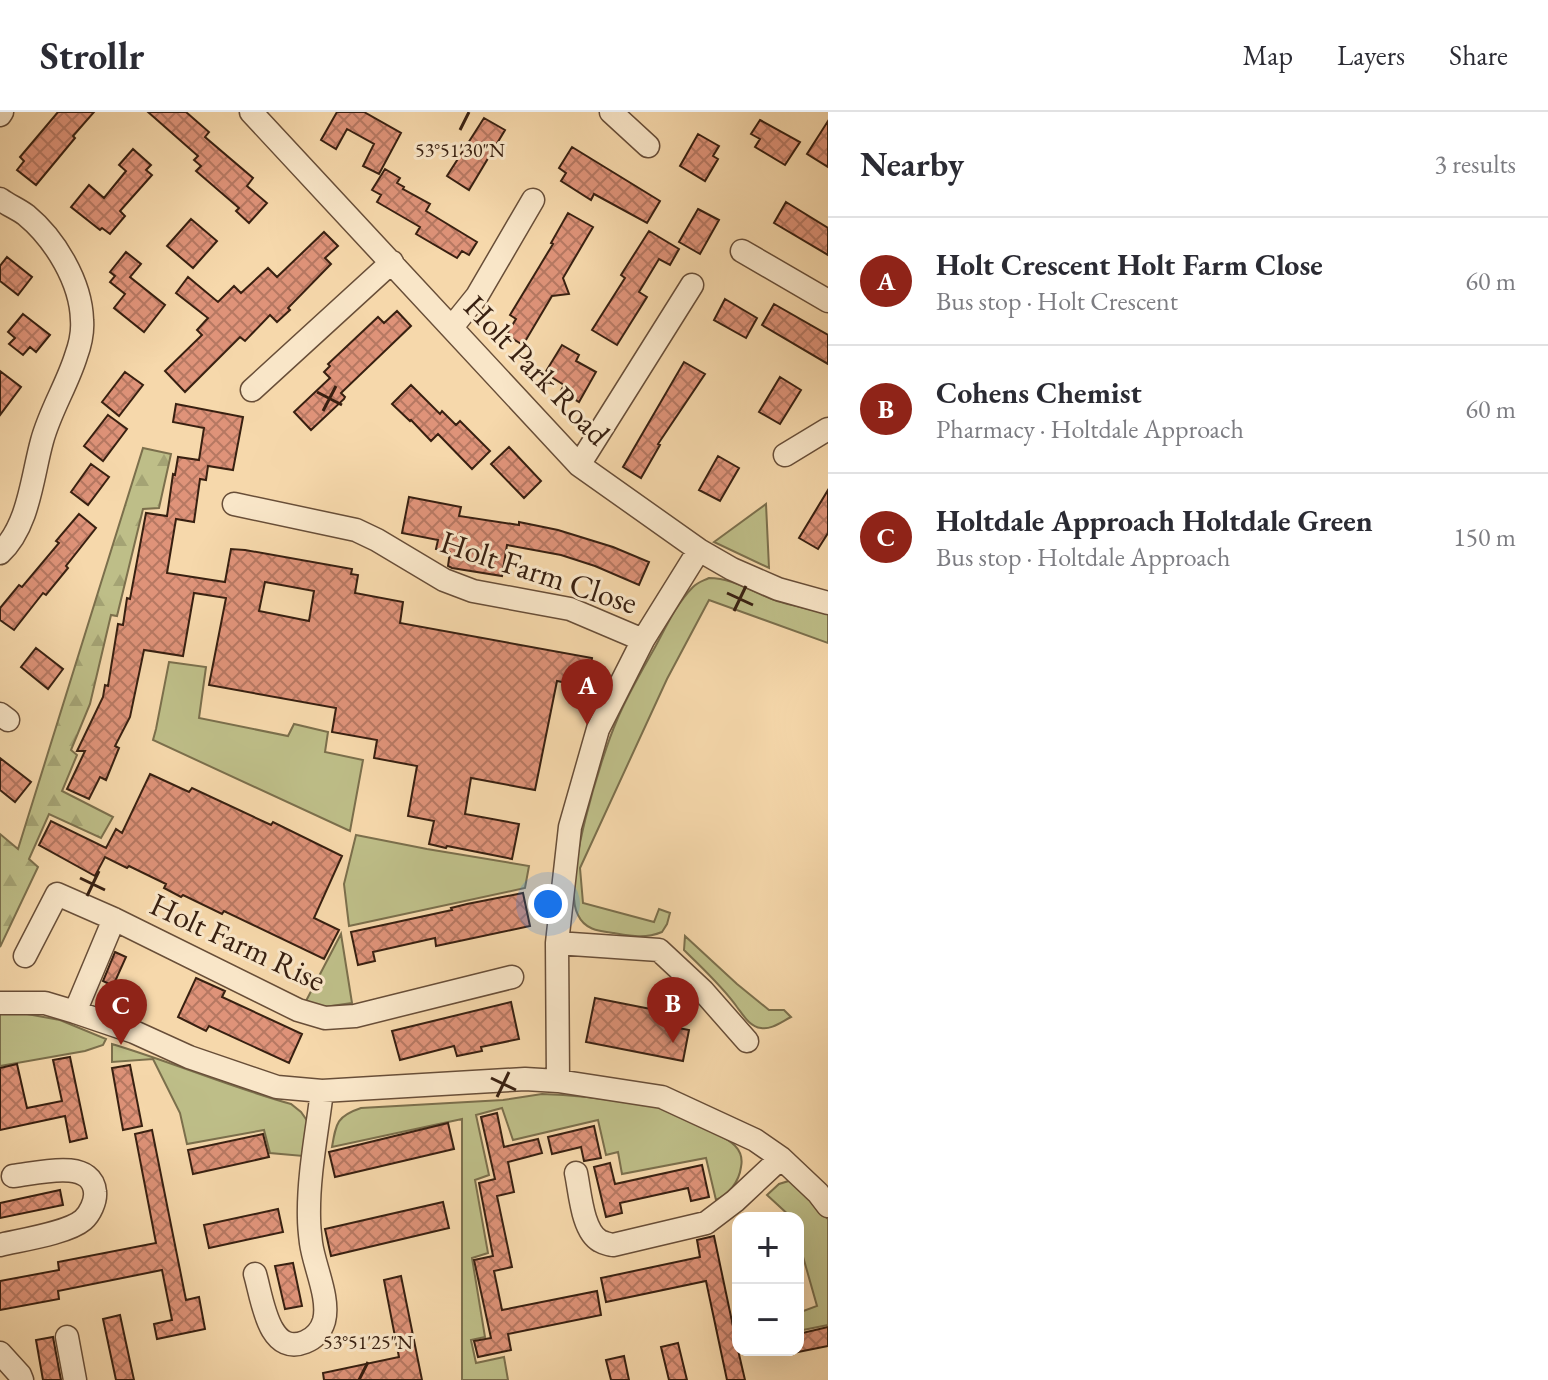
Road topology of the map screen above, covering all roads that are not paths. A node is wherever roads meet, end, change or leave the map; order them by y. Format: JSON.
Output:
{"nodes":[{"id":1,"x":251,"y":112,"type":"edge"},
{"id":2,"x":611,"y":112,"type":"edge"},
{"id":3,"x":648,"y":146,"type":"dead end"},
{"id":4,"x":0,"y":199,"type":"edge"},
{"id":5,"x":533,"y":200,"type":"dead end"},
{"id":6,"x":742,"y":251,"type":"dead end"},
{"id":7,"x":392,"y":262,"type":"junction"},
{"id":8,"x":692,"y":285,"type":"dead end"},
{"id":9,"x":828,"y":301,"type":"edge"},
{"id":10,"x":452,"y":327,"type":"junction"},
{"id":11,"x":252,"y":390,"type":"dead end"},
{"id":12,"x":828,"y":429,"type":"edge"},
{"id":13,"x":785,"y":455,"type":"dead end"},
{"id":14,"x":579,"y":465,"type":"junction"},
{"id":15,"x":234,"y":504,"type":"dead end"},
{"id":16,"x":699,"y":550,"type":"junction"},
{"id":17,"x":0,"y":553,"type":"edge"},
{"id":18,"x":828,"y":603,"type":"edge"},
{"id":19,"x":643,"y":640,"type":"junction"},
{"id":20,"x":114,"y":919,"type":"junction"},
{"id":21,"x":557,"y":943,"type":"junction"},
{"id":22,"x":25,"y":956,"type":"dead end"},
{"id":23,"x":512,"y":977,"type":"dead end"},
{"id":24,"x":0,"y":1003,"type":"edge"},
{"id":25,"x":75,"y":1012,"type":"junction"},
{"id":26,"x":747,"y":1041,"type":"dead end"},
{"id":27,"x":558,"y":1081,"type":"junction"},
{"id":28,"x":322,"y":1091,"type":"junction"},
{"id":29,"x":781,"y":1158,"type":"junction"},
{"id":30,"x":576,"y":1173,"type":"dead end"},
{"id":31,"x":13,"y":1176,"type":"dead end"},
{"id":32,"x":828,"y":1206,"type":"edge"},
{"id":33,"x":0,"y":1245,"type":"edge"},
{"id":34,"x":255,"y":1274,"type":"dead end"},
{"id":35,"x":67,"y":1337,"type":"dead end"},
{"id":36,"x":0,"y":1353,"type":"edge"},
{"id":37,"x":22,"y":1380,"type":"edge"},
{"id":38,"x":75,"y":1380,"type":"edge"}],
"edges":[{"from":1,"to":7,"type":"street","name":"Holt Park Road"},
{"from":2,"to":3,"type":"street"},
{"from":4,"to":17,"type":"street"},
{"from":5,"to":10,"type":"street"},
{"from":6,"to":9,"type":"street"},
{"from":7,"to":10,"type":"street","name":"Holt Park Road"},
{"from":7,"to":11,"type":"street"},
{"from":8,"to":14,"type":"street"},
{"from":10,"to":14,"type":"street","name":"Holt Park Road"},
{"from":12,"to":13,"type":"street"},
{"from":14,"to":16,"type":"street","name":"Holt Park Road"},
{"from":15,"to":19,"type":"street","name":"Holt Farm Close"},
{"from":16,"to":18,"type":"street","name":"Holt Park Road"},
{"from":16,"to":19,"type":"street"},
{"from":19,"to":21,"type":"street"},
{"from":20,"to":22,"type":"street","name":"Holt Farm Rise"},
{"from":20,"to":23,"type":"street","name":"Holt Farm Rise"},
{"from":20,"to":25,"type":"street"},
{"from":21,"to":26,"type":"street"},
{"from":21,"to":27,"type":"street"},
{"from":24,"to":25,"type":"street"},
{"from":25,"to":28,"type":"street"},
{"from":27,"to":28,"type":"street"},
{"from":27,"to":29,"type":"street"},
{"from":28,"to":34,"type":"street"},
{"from":29,"to":30,"type":"street"},
{"from":29,"to":32,"type":"street"},
{"from":31,"to":33,"type":"street"},
{"from":35,"to":38,"type":"street"},
{"from":36,"to":37,"type":"street"}]}
